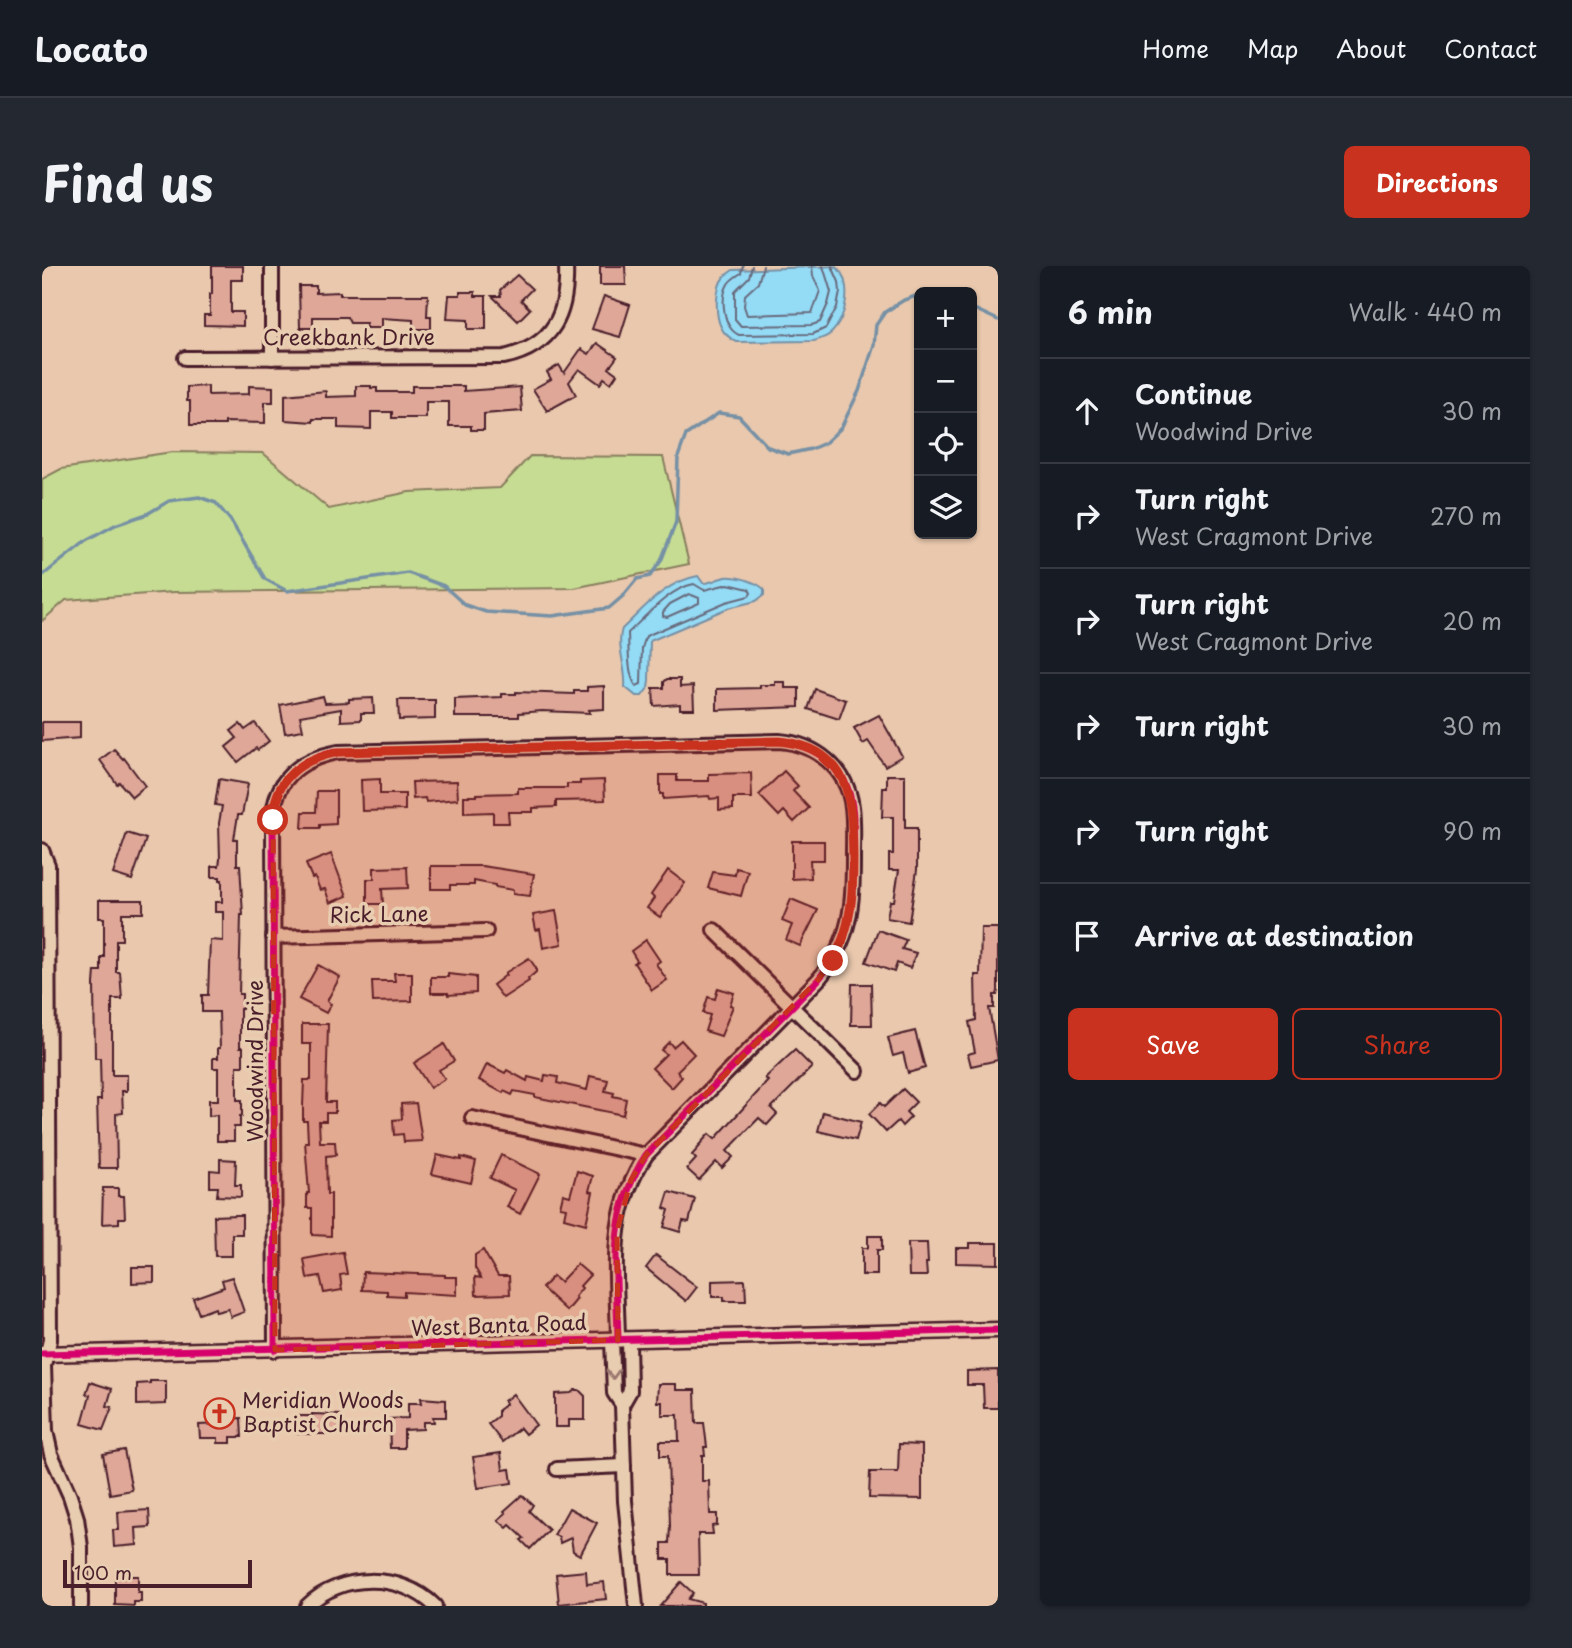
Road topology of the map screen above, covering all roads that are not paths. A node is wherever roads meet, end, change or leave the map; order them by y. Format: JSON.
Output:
{"nodes":[{"id":1,"x":272,"y":266,"type":"edge"},
{"id":2,"x":566,"y":266,"type":"edge"},
{"id":3,"x":185,"y":358,"type":"dead end"},
{"id":4,"x":272,"y":358,"type":"junction"},
{"id":5,"x":42,"y":849,"type":"edge"},
{"id":6,"x":714,"y":930,"type":"dead end"},
{"id":7,"x":486,"y":931,"type":"dead end"},
{"id":8,"x":273,"y":937,"type":"junction"},
{"id":9,"x":791,"y":1007,"type":"junction"},
{"id":10,"x":857,"y":1071,"type":"dead end"},
{"id":11,"x":472,"y":1118,"type":"dead end"},
{"id":12,"x":646,"y":1155,"type":"junction"},
{"id":13,"x":998,"y":1330,"type":"edge"},
{"id":14,"x":620,"y":1340,"type":"junction"},
{"id":15,"x":275,"y":1350,"type":"junction"},
{"id":16,"x":45,"y":1354,"type":"edge"},
{"id":17,"x":624,"y":1466,"type":"junction"},
{"id":18,"x":557,"y":1469,"type":"dead end"},
{"id":19,"x":82,"y":1606,"type":"edge"},
{"id":20,"x":307,"y":1606,"type":"edge"},
{"id":21,"x":435,"y":1606,"type":"edge"},
{"id":22,"x":636,"y":1606,"type":"edge"}],
"edges":[{"from":1,"to":4,"type":"street"},
{"from":2,"to":4,"type":"street","name":"Creekbank Drive"},
{"from":3,"to":4,"type":"street","name":"Creekbank Drive"},
{"from":5,"to":16,"type":"street"},
{"from":6,"to":9,"type":"street"},
{"from":7,"to":8,"type":"street","name":"Rick Lane"},
{"from":8,"to":9,"type":"street","name":"Woodwind Drive"},
{"from":8,"to":15,"type":"street","name":"Woodwind Drive"},
{"from":9,"to":10,"type":"street"},
{"from":9,"to":12,"type":"street"},
{"from":11,"to":12,"type":"street"},
{"from":12,"to":14,"type":"street"},
{"from":13,"to":14,"type":"street","name":"West Banta Road"},
{"from":14,"to":15,"type":"street","name":"West Banta Road"},
{"from":14,"to":17,"type":"street"},
{"from":15,"to":16,"type":"street","name":"West Banta Road"},
{"from":16,"to":19,"type":"street"},
{"from":17,"to":18,"type":"street"},
{"from":17,"to":22,"type":"street"},
{"from":20,"to":21,"type":"street"}]}
